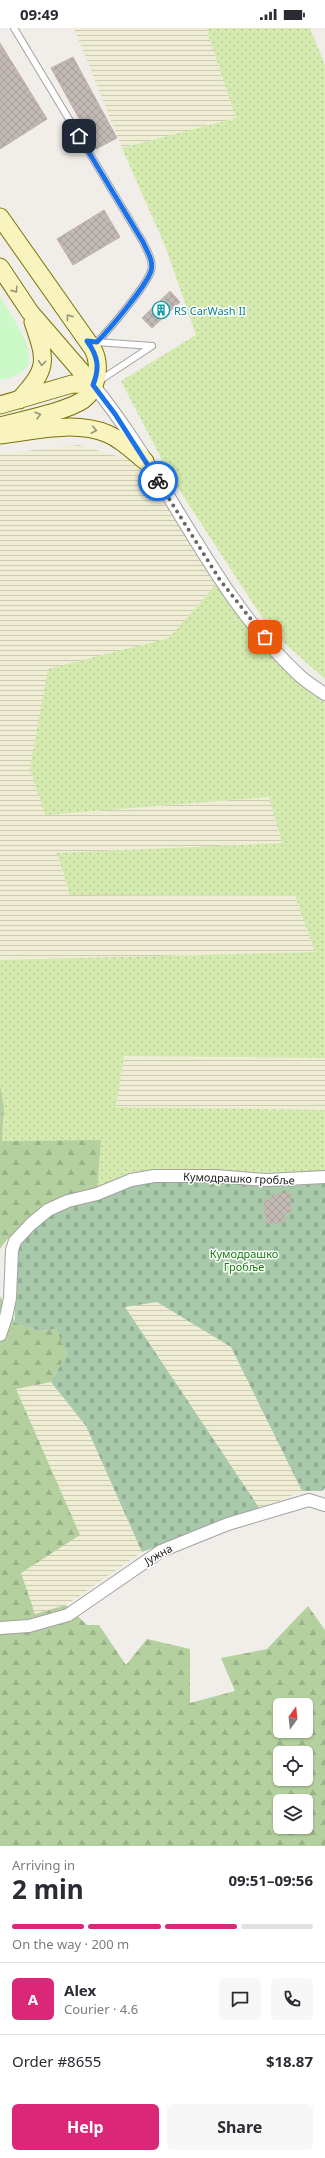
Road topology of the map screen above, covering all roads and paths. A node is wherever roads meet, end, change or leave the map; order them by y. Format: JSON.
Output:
{"nodes":[{"id":1,"x":14,"y":28,"type":"edge"},
{"id":2,"x":0,"y":217,"type":"edge"},
{"id":3,"x":0,"y":267,"type":"edge"},
{"id":4,"x":30,"y":312,"type":"junction"},
{"id":5,"x":92,"y":342,"type":"junction"},
{"id":6,"x":93,"y":385,"type":"junction"},
{"id":7,"x":19,"y":400,"type":"junction"},
{"id":8,"x":0,"y":405,"type":"edge"},
{"id":9,"x":0,"y":426,"type":"edge"},
{"id":10,"x":0,"y":435,"type":"edge"},
{"id":11,"x":145,"y":461,"type":"junction"},
{"id":12,"x":325,"y":694,"type":"edge"},
{"id":13,"x":325,"y":1177,"type":"edge"},
{"id":14,"x":0,"y":1334,"type":"edge"},
{"id":15,"x":325,"y":1505,"type":"edge"},
{"id":16,"x":0,"y":1628,"type":"edge"}],
"edges":[{"from":1,"to":5,"type":"lane"},
{"from":5,"to":2,"type":"street","one_way":true},
{"from":3,"to":4,"type":"street","one_way":true},
{"from":4,"to":6,"type":"street"},
{"from":4,"to":7,"type":"street","one_way":true},
{"from":5,"to":6,"type":"street"},
{"from":5,"to":6,"type":"lane"},
{"from":6,"to":7,"type":"street"},
{"from":9,"to":6,"type":"street","one_way":true},
{"from":6,"to":11,"type":"street"},
{"from":7,"to":8,"type":"street"},
{"from":10,"to":11,"type":"street","one_way":true},
{"from":11,"to":12,"type":"street"},
{"from":13,"to":14,"type":"street","name":"Кумодрашко гробље"},
{"from":15,"to":16,"type":"street","name":"Јужна"}]}
